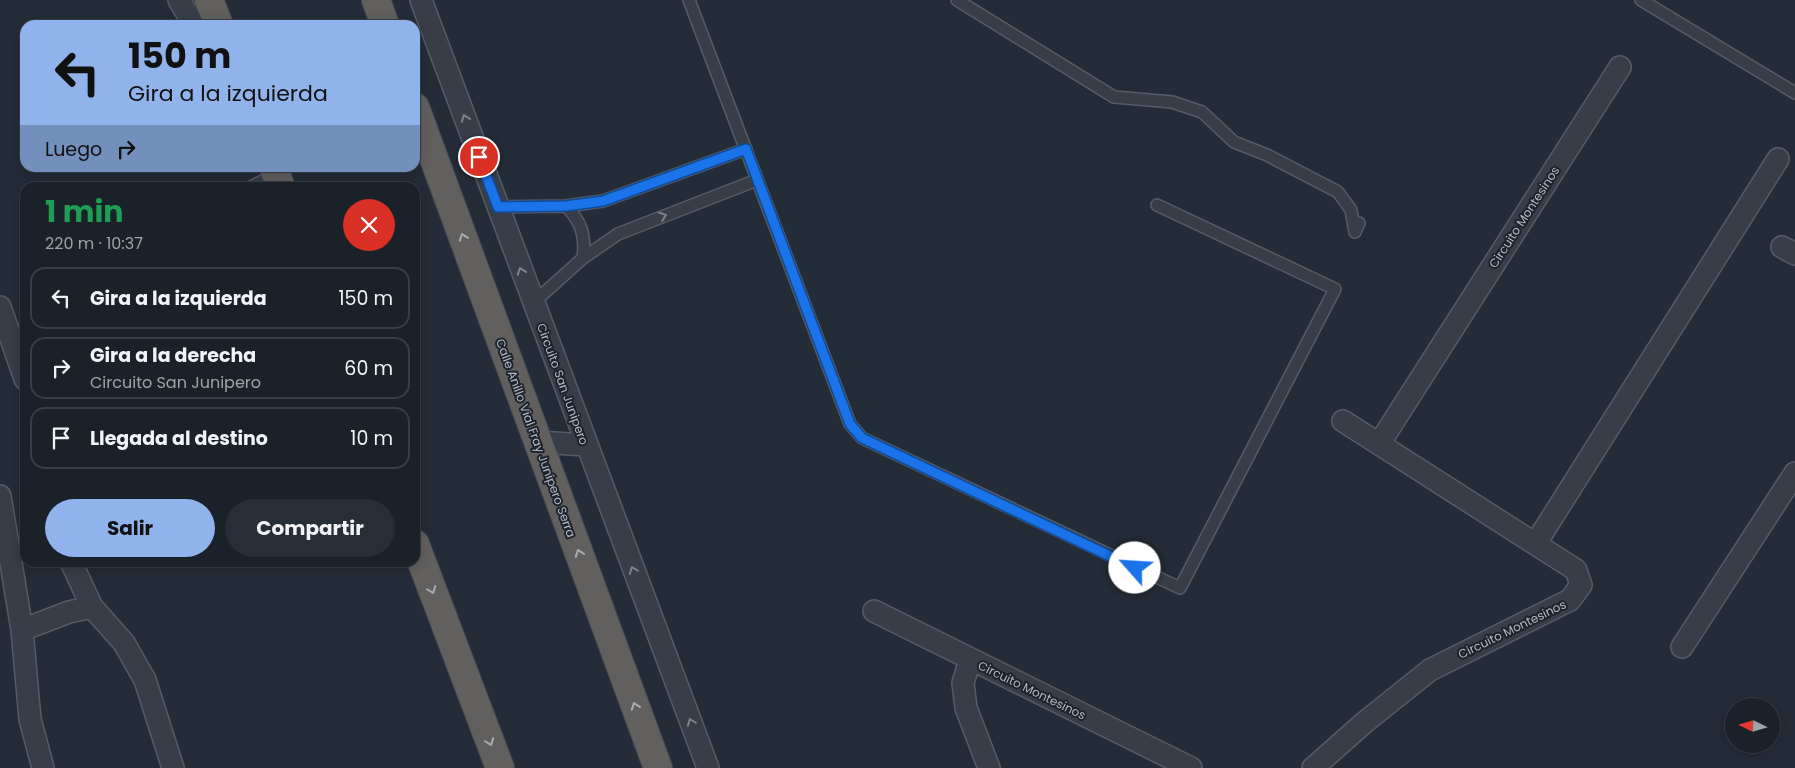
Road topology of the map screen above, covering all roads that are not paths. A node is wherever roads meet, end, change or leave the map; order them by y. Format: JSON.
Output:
{"nodes":[{"id":1,"x":179,"y":0,"type":"edge"},
{"id":2,"x":209,"y":0,"type":"edge"},
{"id":3,"x":376,"y":0,"type":"edge"},
{"id":4,"x":421,"y":0,"type":"edge"},
{"id":5,"x":689,"y":0,"type":"edge"},
{"id":6,"x":957,"y":0,"type":"edge"},
{"id":7,"x":1641,"y":0,"type":"edge"},
{"id":8,"x":191,"y":20,"type":"edge"},
{"id":9,"x":217,"y":20,"type":"edge"},
{"id":10,"x":383,"y":20,"type":"edge"},
{"id":11,"x":1620,"y":66,"type":"dead end"},
{"id":12,"x":1795,"y":93,"type":"edge"},
{"id":13,"x":420,"y":121,"type":"edge"},
{"id":14,"x":746,"y":149,"type":"junction"},
{"id":15,"x":1778,"y":159,"type":"dead end"},
{"id":16,"x":277,"y":176,"type":"edge"},
{"id":17,"x":757,"y":180,"type":"junction"},
{"id":18,"x":263,"y":182,"type":"edge"},
{"id":19,"x":1157,"y":205,"type":"dead end"},
{"id":20,"x":566,"y":206,"type":"junction"},
{"id":21,"x":498,"y":207,"type":"junction"},
{"id":22,"x":1359,"y":223,"type":"dead end"},
{"id":23,"x":583,"y":258,"type":"junction"},
{"id":24,"x":533,"y":303,"type":"junction"},
{"id":25,"x":0,"y":307,"type":"edge"},
{"id":26,"x":20,"y":365,"type":"edge"},
{"id":27,"x":1342,"y":421,"type":"dead end"},
{"id":28,"x":538,"y":442,"type":"junction"},
{"id":29,"x":1379,"y":444,"type":"junction"},
{"id":30,"x":586,"y":445,"type":"junction"},
{"id":31,"x":1795,"y":474,"type":"edge"},
{"id":32,"x":0,"y":496,"type":"edge"},
{"id":33,"x":1536,"y":543,"type":"junction"},
{"id":34,"x":420,"y":557,"type":"edge"},
{"id":35,"x":73,"y":567,"type":"edge"},
{"id":36,"x":92,"y":607,"type":"junction"},
{"id":37,"x":874,"y":611,"type":"dead end"},
{"id":38,"x":22,"y":630,"type":"junction"},
{"id":39,"x":1682,"y":647,"type":"dead end"},
{"id":40,"x":970,"y":660,"type":"junction"},
{"id":41,"x":43,"y":768,"type":"edge"},
{"id":42,"x":173,"y":768,"type":"edge"},
{"id":43,"x":500,"y":768,"type":"edge"},
{"id":44,"x":658,"y":768,"type":"edge"},
{"id":45,"x":708,"y":768,"type":"edge"},
{"id":46,"x":989,"y":768,"type":"edge"},
{"id":47,"x":1191,"y":768,"type":"edge"},
{"id":48,"x":1314,"y":768,"type":"edge"}],
"edges":[{"from":1,"to":8,"type":"street"},
{"from":2,"to":9,"type":"highway"},
{"from":3,"to":10,"type":"highway"},
{"from":21,"to":4,"type":"street","name":"Circuito San Junipero","one_way":true},
{"from":5,"to":14,"type":"lane"},
{"from":6,"to":22,"type":"lane"},
{"from":7,"to":12,"type":"lane"},
{"from":11,"to":29,"type":"street","name":"Circuito Montesinos"},
{"from":28,"to":13,"type":"highway","name":"Calle Anillo Vial Fray Junípero Serra","one_way":true},
{"from":14,"to":17,"type":"lane"},
{"from":14,"to":20,"type":"lane"},
{"from":15,"to":33,"type":"street"},
{"from":16,"to":18,"type":"lane"},
{"from":17,"to":19,"type":"lane"},
{"from":23,"to":17,"type":"lane","one_way":true},
{"from":20,"to":21,"type":"lane"},
{"from":20,"to":23,"type":"lane"},
{"from":24,"to":21,"type":"street","name":"Circuito San Junipero","one_way":true},
{"from":23,"to":24,"type":"lane"},
{"from":24,"to":30,"type":"street","name":"Circuito San Junipero"},
{"from":25,"to":26,"type":"street"},
{"from":27,"to":29,"type":"street","name":"Circuito Montesinos"},
{"from":28,"to":30,"type":"street"},
{"from":44,"to":28,"type":"highway","name":"Calle Anillo Vial Fray Junípero Serra","one_way":true},
{"from":29,"to":33,"type":"street","name":"Circuito Montesinos"},
{"from":45,"to":30,"type":"street","name":"Circuito San Junipero","one_way":true},
{"from":31,"to":39,"type":"street"},
{"from":32,"to":38,"type":"street"},
{"from":33,"to":48,"type":"street","name":"Circuito Montesinos"},
{"from":34,"to":43,"type":"highway","one_way":true},
{"from":35,"to":36,"type":"street"},
{"from":36,"to":38,"type":"street"},
{"from":36,"to":42,"type":"street"},
{"from":37,"to":40,"type":"street","name":"Circuito Montesinos"},
{"from":38,"to":41,"type":"street"},
{"from":40,"to":46,"type":"street"},
{"from":40,"to":47,"type":"street","name":"Circuito Montesinos"}]}
